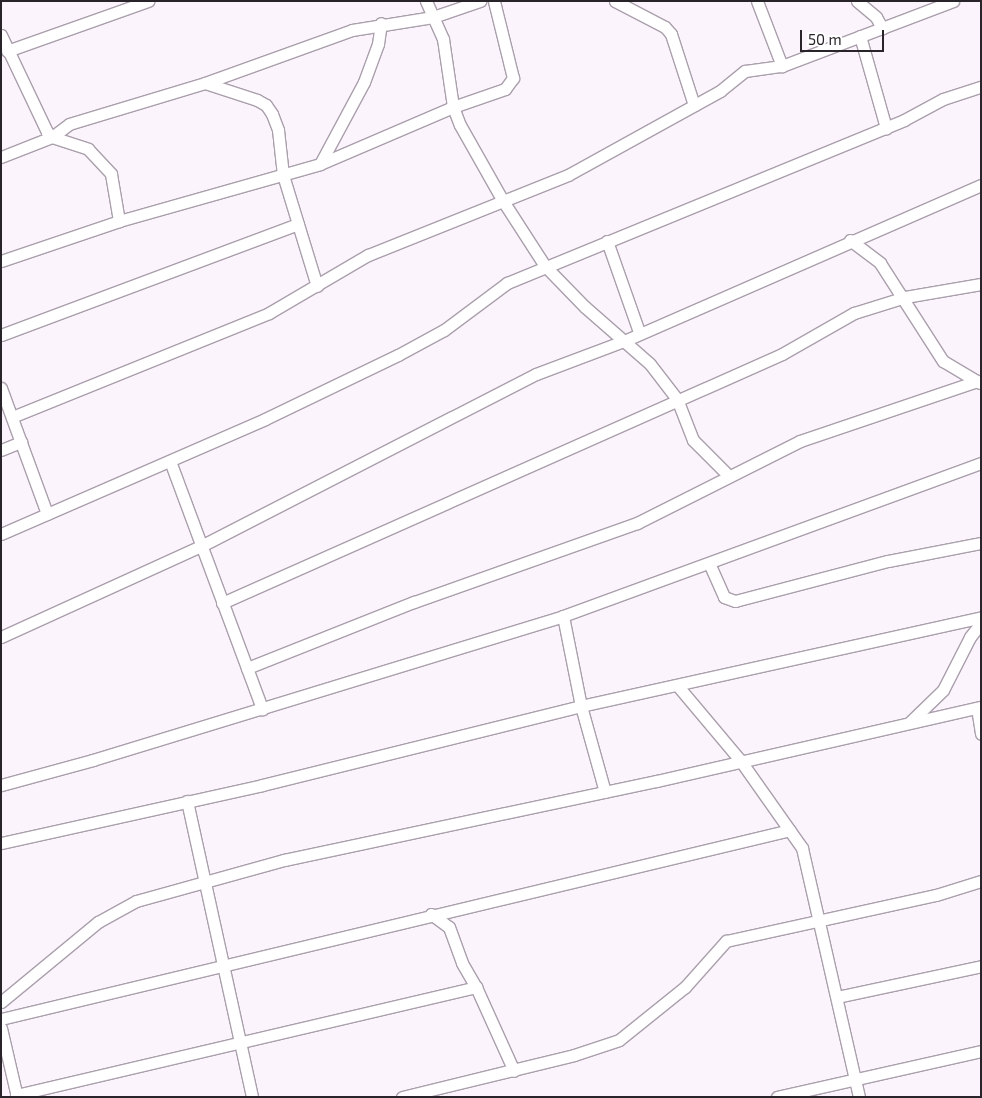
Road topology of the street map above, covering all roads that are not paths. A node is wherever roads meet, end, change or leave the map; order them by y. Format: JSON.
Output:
{"nodes":[{"id":1,"x":148,"y":1,"type":"edge"},
{"id":2,"x":426,"y":1,"type":"edge"},
{"id":3,"x":480,"y":1,"type":"edge"},
{"id":4,"x":494,"y":1,"type":"edge"},
{"id":5,"x":615,"y":1,"type":"edge"},
{"id":6,"x":757,"y":1,"type":"edge"},
{"id":7,"x":858,"y":1,"type":"edge"},
{"id":8,"x":953,"y":1,"type":"edge"},
{"id":9,"x":136,"y":3,"type":"edge"},
{"id":10,"x":433,"y":17,"type":"junction"},
{"id":11,"x":381,"y":23,"type":"junction"},
{"id":12,"x":882,"y":28,"type":"junction"},
{"id":13,"x":1,"y":35,"type":"edge"},
{"id":14,"x":860,"y":36,"type":"junction"},
{"id":15,"x":6,"y":57,"type":"edge"},
{"id":16,"x":782,"y":66,"type":"junction"},
{"id":17,"x":205,"y":82,"type":"junction"},
{"id":18,"x":981,"y":87,"type":"edge"},
{"id":19,"x":694,"y":105,"type":"junction"},
{"id":20,"x":453,"y":107,"type":"junction"},
{"id":21,"x":886,"y":128,"type":"junction"},
{"id":22,"x":52,"y":137,"type":"junction"},
{"id":23,"x":1,"y":157,"type":"edge"},
{"id":24,"x":320,"y":164,"type":"junction"},
{"id":25,"x":283,"y":175,"type":"junction"},
{"id":26,"x":981,"y":184,"type":"edge"},
{"id":27,"x":503,"y":200,"type":"junction"},
{"id":28,"x":119,"y":221,"type":"junction"},
{"id":29,"x":298,"y":224,"type":"junction"},
{"id":30,"x":850,"y":240,"type":"junction"},
{"id":31,"x":607,"y":241,"type":"junction"},
{"id":32,"x":1,"y":260,"type":"edge"},
{"id":33,"x":545,"y":266,"type":"junction"},
{"id":34,"x":981,"y":284,"type":"edge"},
{"id":35,"x":317,"y":286,"type":"junction"},
{"id":36,"x":905,"y":297,"type":"junction"},
{"id":37,"x":639,"y":332,"type":"junction"},
{"id":38,"x":1,"y":335,"type":"edge"},
{"id":39,"x":624,"y":341,"type":"junction"},
{"id":40,"x":979,"y":382,"type":"edge"},
{"id":41,"x":1,"y":388,"type":"edge"},
{"id":42,"x":677,"y":399,"type":"junction"},
{"id":43,"x":12,"y":416,"type":"junction"},
{"id":44,"x":21,"y":442,"type":"junction"},
{"id":45,"x":1,"y":450,"type":"edge"},
{"id":46,"x":170,"y":461,"type":"junction"},
{"id":47,"x":981,"y":463,"type":"edge"},
{"id":48,"x":729,"y":476,"type":"junction"},
{"id":49,"x":47,"y":514,"type":"junction"},
{"id":50,"x":1,"y":534,"type":"edge"},
{"id":51,"x":981,"y":543,"type":"edge"},
{"id":52,"x":203,"y":545,"type":"junction"},
{"id":53,"x":709,"y":563,"type":"junction"},
{"id":54,"x":222,"y":603,"type":"junction"},
{"id":55,"x":563,"y":616,"type":"junction"},
{"id":56,"x":981,"y":617,"type":"edge"},
{"id":57,"x":981,"y":623,"type":"edge"},
{"id":58,"x":1,"y":637,"type":"edge"},
{"id":59,"x":247,"y":668,"type":"junction"},
{"id":60,"x":677,"y":685,"type":"junction"},
{"id":61,"x":581,"y":706,"type":"junction"},
{"id":62,"x":979,"y":707,"type":"edge"},
{"id":63,"x":262,"y":709,"type":"junction"},
{"id":64,"x":908,"y":723,"type":"junction"},
{"id":65,"x":981,"y":734,"type":"edge"},
{"id":66,"x":740,"y":760,"type":"junction"},
{"id":67,"x":1,"y":785,"type":"edge"},
{"id":68,"x":605,"y":792,"type":"junction"},
{"id":69,"x":188,"y":802,"type":"junction"},
{"id":70,"x":790,"y":830,"type":"junction"},
{"id":71,"x":1,"y":843,"type":"edge"},
{"id":72,"x":205,"y":882,"type":"junction"},
{"id":73,"x":981,"y":882,"type":"edge"},
{"id":74,"x":431,"y":914,"type":"junction"},
{"id":75,"x":820,"y":920,"type":"junction"},
{"id":76,"x":224,"y":964,"type":"junction"},
{"id":77,"x":981,"y":966,"type":"edge"},
{"id":78,"x":476,"y":987,"type":"junction"},
{"id":79,"x":837,"y":997,"type":"junction"},
{"id":80,"x":1,"y":1002,"type":"edge"},
{"id":81,"x":1,"y":1019,"type":"edge"},
{"id":82,"x":1,"y":1028,"type":"edge"},
{"id":83,"x":240,"y":1042,"type":"junction"},
{"id":84,"x":981,"y":1051,"type":"edge"},
{"id":85,"x":514,"y":1071,"type":"junction"},
{"id":86,"x":855,"y":1079,"type":"junction"},
{"id":87,"x":16,"y":1096,"type":"edge"},
{"id":88,"x":252,"y":1097,"type":"edge"},
{"id":89,"x":402,"y":1097,"type":"edge"},
{"id":90,"x":777,"y":1097,"type":"edge"},
{"id":91,"x":859,"y":1097,"type":"edge"}],
"edges":[{"from":1,"to":9,"type":"street"},
{"from":2,"to":10,"type":"street"},
{"from":3,"to":10,"type":"street"},
{"from":4,"to":20,"type":"street"},
{"from":5,"to":19,"type":"street"},
{"from":6,"to":16,"type":"street"},
{"from":7,"to":12,"type":"street"},
{"from":8,"to":12,"type":"street"},
{"from":9,"to":15,"type":"street"},
{"from":10,"to":11,"type":"street"},
{"from":10,"to":20,"type":"street"},
{"from":11,"to":17,"type":"street"},
{"from":11,"to":24,"type":"street"},
{"from":12,"to":14,"type":"street"},
{"from":13,"to":15,"type":"street"},
{"from":14,"to":16,"type":"street"},
{"from":14,"to":21,"type":"street"},
{"from":15,"to":22,"type":"street"},
{"from":16,"to":19,"type":"street"},
{"from":17,"to":22,"type":"street"},
{"from":17,"to":25,"type":"street"},
{"from":18,"to":21,"type":"street"},
{"from":19,"to":27,"type":"street"},
{"from":20,"to":24,"type":"street"},
{"from":20,"to":27,"type":"street"},
{"from":21,"to":31,"type":"street"},
{"from":22,"to":23,"type":"street"},
{"from":22,"to":28,"type":"street"},
{"from":24,"to":25,"type":"street"},
{"from":25,"to":28,"type":"street"},
{"from":25,"to":29,"type":"street"},
{"from":26,"to":30,"type":"street"},
{"from":27,"to":33,"type":"street"},
{"from":27,"to":35,"type":"street"},
{"from":28,"to":32,"type":"street"},
{"from":29,"to":35,"type":"street"},
{"from":29,"to":38,"type":"street"},
{"from":30,"to":36,"type":"street"},
{"from":30,"to":37,"type":"street"},
{"from":31,"to":33,"type":"street"},
{"from":31,"to":37,"type":"street"},
{"from":33,"to":39,"type":"street"},
{"from":33,"to":46,"type":"street"},
{"from":34,"to":36,"type":"street"},
{"from":35,"to":43,"type":"street"},
{"from":36,"to":40,"type":"street"},
{"from":36,"to":42,"type":"street"},
{"from":37,"to":39,"type":"street"},
{"from":39,"to":42,"type":"street"},
{"from":39,"to":52,"type":"street"},
{"from":40,"to":48,"type":"street"},
{"from":41,"to":43,"type":"street"},
{"from":42,"to":48,"type":"street"},
{"from":42,"to":54,"type":"street"},
{"from":43,"to":44,"type":"street"},
{"from":44,"to":45,"type":"street"},
{"from":44,"to":49,"type":"street"},
{"from":46,"to":49,"type":"street"},
{"from":46,"to":52,"type":"street"},
{"from":47,"to":53,"type":"street"},
{"from":48,"to":59,"type":"street"},
{"from":49,"to":50,"type":"street"},
{"from":51,"to":53,"type":"street"},
{"from":52,"to":54,"type":"street"},
{"from":52,"to":58,"type":"street"},
{"from":53,"to":55,"type":"street"},
{"from":54,"to":59,"type":"street"},
{"from":55,"to":61,"type":"street"},
{"from":55,"to":63,"type":"street"},
{"from":56,"to":60,"type":"street"},
{"from":57,"to":64,"type":"street"},
{"from":59,"to":63,"type":"street"},
{"from":60,"to":61,"type":"street"},
{"from":60,"to":66,"type":"street"},
{"from":61,"to":68,"type":"street"},
{"from":61,"to":69,"type":"street"},
{"from":62,"to":64,"type":"street"},
{"from":62,"to":65,"type":"street"},
{"from":63,"to":67,"type":"street"},
{"from":64,"to":66,"type":"street"},
{"from":66,"to":68,"type":"street"},
{"from":66,"to":70,"type":"street"},
{"from":68,"to":72,"type":"street"},
{"from":69,"to":71,"type":"street"},
{"from":69,"to":72,"type":"street"},
{"from":70,"to":74,"type":"street"},
{"from":70,"to":75,"type":"street"},
{"from":72,"to":76,"type":"street"},
{"from":72,"to":80,"type":"street"},
{"from":73,"to":75,"type":"street"},
{"from":74,"to":76,"type":"street"},
{"from":74,"to":78,"type":"street"},
{"from":75,"to":79,"type":"street"},
{"from":75,"to":85,"type":"street"},
{"from":76,"to":81,"type":"street"},
{"from":76,"to":83,"type":"street"},
{"from":77,"to":79,"type":"street"},
{"from":78,"to":83,"type":"street"},
{"from":78,"to":85,"type":"street"},
{"from":79,"to":86,"type":"street"},
{"from":82,"to":87,"type":"street"},
{"from":83,"to":87,"type":"street"},
{"from":83,"to":88,"type":"street"},
{"from":84,"to":86,"type":"street"},
{"from":85,"to":89,"type":"street"},
{"from":86,"to":90,"type":"street"},
{"from":86,"to":91,"type":"street"}]}
